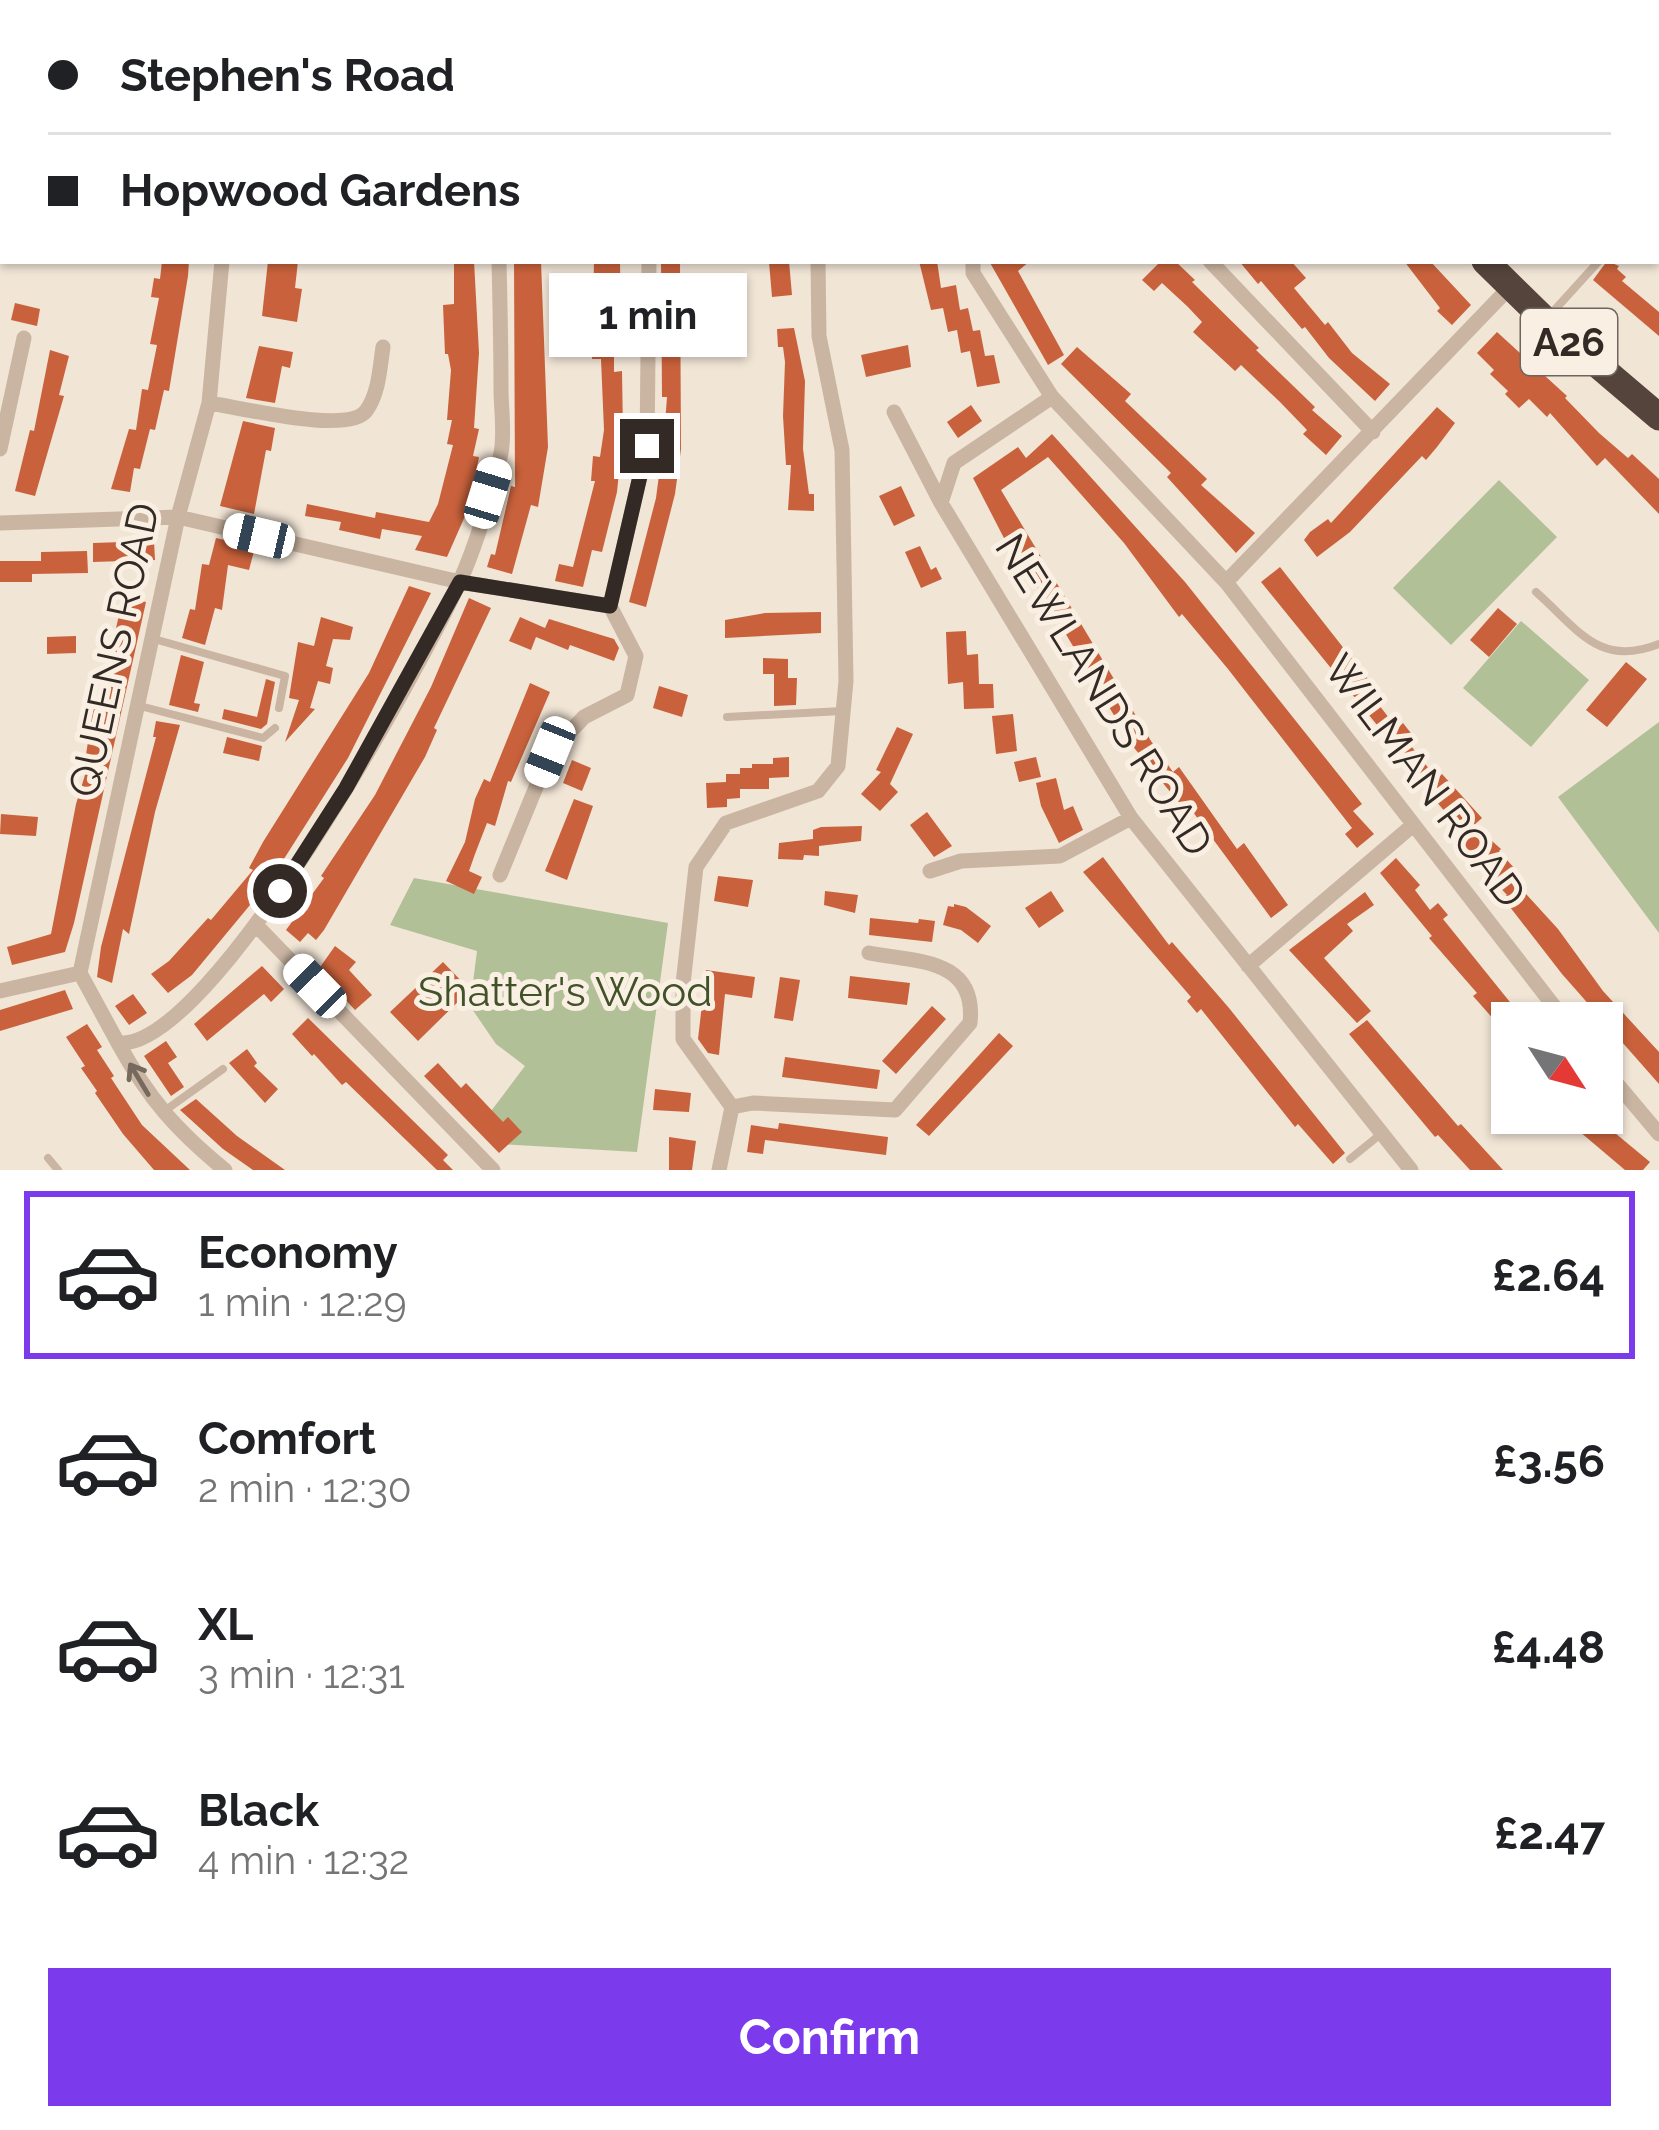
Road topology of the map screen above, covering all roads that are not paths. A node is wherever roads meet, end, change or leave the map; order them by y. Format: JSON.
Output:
{"nodes":[{"id":1,"x":222,"y":264,"type":"edge"},
{"id":2,"x":500,"y":264,"type":"edge"},
{"id":3,"x":649,"y":264,"type":"edge"},
{"id":4,"x":818,"y":264,"type":"edge"},
{"id":5,"x":973,"y":264,"type":"edge"},
{"id":6,"x":1213,"y":264,"type":"edge"},
{"id":7,"x":1488,"y":264,"type":"edge"},
{"id":8,"x":1596,"y":264,"type":"edge"},
{"id":9,"x":1510,"y":287,"type":"junction"},
{"id":10,"x":1545,"y":320,"type":"junction"},
{"id":11,"x":24,"y":338,"type":"dead end"},
{"id":12,"x":383,"y":347,"type":"dead end"},
{"id":13,"x":1052,"y":397,"type":"junction"},
{"id":14,"x":209,"y":403,"type":"junction"},
{"id":15,"x":894,"y":412,"type":"dead end"},
{"id":16,"x":1659,"y":417,"type":"edge"},
{"id":17,"x":1373,"y":432,"type":"junction"},
{"id":18,"x":0,"y":449,"type":"edge"},
{"id":19,"x":941,"y":503,"type":"junction"},
{"id":20,"x":178,"y":517,"type":"junction"},
{"id":21,"x":1,"y":522,"type":"edge"},
{"id":22,"x":460,"y":582,"type":"junction"},
{"id":23,"x":1226,"y":582,"type":"junction"},
{"id":24,"x":1536,"y":592,"type":"dead end"},
{"id":25,"x":610,"y":606,"type":"junction"},
{"id":26,"x":153,"y":638,"type":"junction"},
{"id":27,"x":1659,"y":644,"type":"edge"},
{"id":28,"x":138,"y":706,"type":"junction"},
{"id":29,"x":279,"y":708,"type":"dead end"},
{"id":30,"x":843,"y":710,"type":"junction"},
{"id":31,"x":727,"y":717,"type":"dead end"},
{"id":32,"x":275,"y":728,"type":"dead end"},
{"id":33,"x":1131,"y":818,"type":"junction"},
{"id":34,"x":1413,"y":825,"type":"junction"},
{"id":35,"x":930,"y":872,"type":"dead end"},
{"id":36,"x":500,"y":875,"type":"dead end"},
{"id":37,"x":256,"y":925,"type":"junction"},
{"id":38,"x":869,"y":953,"type":"dead end"},
{"id":39,"x":1248,"y":966,"type":"junction"},
{"id":40,"x":80,"y":973,"type":"junction"},
{"id":41,"x":0,"y":991,"type":"edge"},
{"id":42,"x":1551,"y":1002,"type":"edge"},
{"id":43,"x":118,"y":1043,"type":"junction"},
{"id":44,"x":223,"y":1069,"type":"dead end"},
{"id":45,"x":1623,"y":1091,"type":"edge"},
{"id":46,"x":732,"y":1107,"type":"junction"},
{"id":47,"x":161,"y":1113,"type":"junction"},
{"id":48,"x":1382,"y":1133,"type":"junction"},
{"id":49,"x":1659,"y":1135,"type":"edge"},
{"id":50,"x":48,"y":1159,"type":"dead end"},
{"id":51,"x":1350,"y":1159,"type":"dead end"},
{"id":52,"x":58,"y":1170,"type":"edge"},
{"id":53,"x":225,"y":1170,"type":"edge"},
{"id":54,"x":494,"y":1170,"type":"edge"},
{"id":55,"x":719,"y":1170,"type":"edge"},
{"id":56,"x":1411,"y":1170,"type":"edge"}],
"edges":[{"from":1,"to":14,"type":"street","name":"QUEENS ROAD"},
{"from":2,"to":22,"type":"street"},
{"from":3,"to":25,"type":"street"},
{"from":4,"to":30,"type":"street"},
{"from":5,"to":13,"type":"street","name":"WILMAN ROAD"},
{"from":6,"to":17,"type":"street"},
{"from":7,"to":9,"type":"highway","number":"A26"},
{"from":8,"to":10,"type":"lane"},
{"from":9,"to":10,"type":"highway","number":"A26"},
{"from":9,"to":17,"type":"street"},
{"from":10,"to":16,"type":"highway","number":"A26"},
{"from":11,"to":18,"type":"street"},
{"from":12,"to":14,"type":"street"},
{"from":13,"to":19,"type":"street"},
{"from":13,"to":23,"type":"street","name":"WILMAN ROAD"},
{"from":14,"to":20,"type":"street","name":"QUEENS ROAD"},
{"from":15,"to":19,"type":"street","name":"NEWLANDS ROAD"},
{"from":17,"to":23,"type":"street"},
{"from":19,"to":33,"type":"street","name":"NEWLANDS ROAD"},
{"from":20,"to":21,"type":"street"},
{"from":20,"to":22,"type":"street"},
{"from":20,"to":26,"type":"street","name":"QUEENS ROAD"},
{"from":22,"to":25,"type":"street"},
{"from":22,"to":37,"type":"street"},
{"from":23,"to":34,"type":"street","name":"WILMAN ROAD"},
{"from":24,"to":27,"type":"lane"},
{"from":25,"to":36,"type":"street"},
{"from":26,"to":28,"type":"street","name":"QUEENS ROAD"},
{"from":26,"to":29,"type":"lane"},
{"from":28,"to":32,"type":"lane"},
{"from":28,"to":40,"type":"street","name":"QUEENS ROAD"},
{"from":30,"to":31,"type":"lane"},
{"from":30,"to":46,"type":"street"},
{"from":33,"to":35,"type":"street"},
{"from":33,"to":39,"type":"street","name":"NEWLANDS ROAD"},
{"from":34,"to":39,"type":"street"},
{"from":34,"to":42,"type":"street","name":"WILMAN ROAD"},
{"from":37,"to":43,"type":"street"},
{"from":37,"to":54,"type":"street"},
{"from":38,"to":46,"type":"street"},
{"from":39,"to":48,"type":"street","name":"NEWLANDS ROAD"},
{"from":40,"to":41,"type":"street"},
{"from":40,"to":43,"type":"street"},
{"from":47,"to":43,"type":"street","one_way":true},
{"from":44,"to":47,"type":"lane"},
{"from":45,"to":49,"type":"street"},
{"from":46,"to":55,"type":"street"},
{"from":47,"to":53,"type":"street"},
{"from":48,"to":51,"type":"lane"},
{"from":48,"to":56,"type":"street","name":"NEWLANDS ROAD"},
{"from":50,"to":52,"type":"lane"}]}
